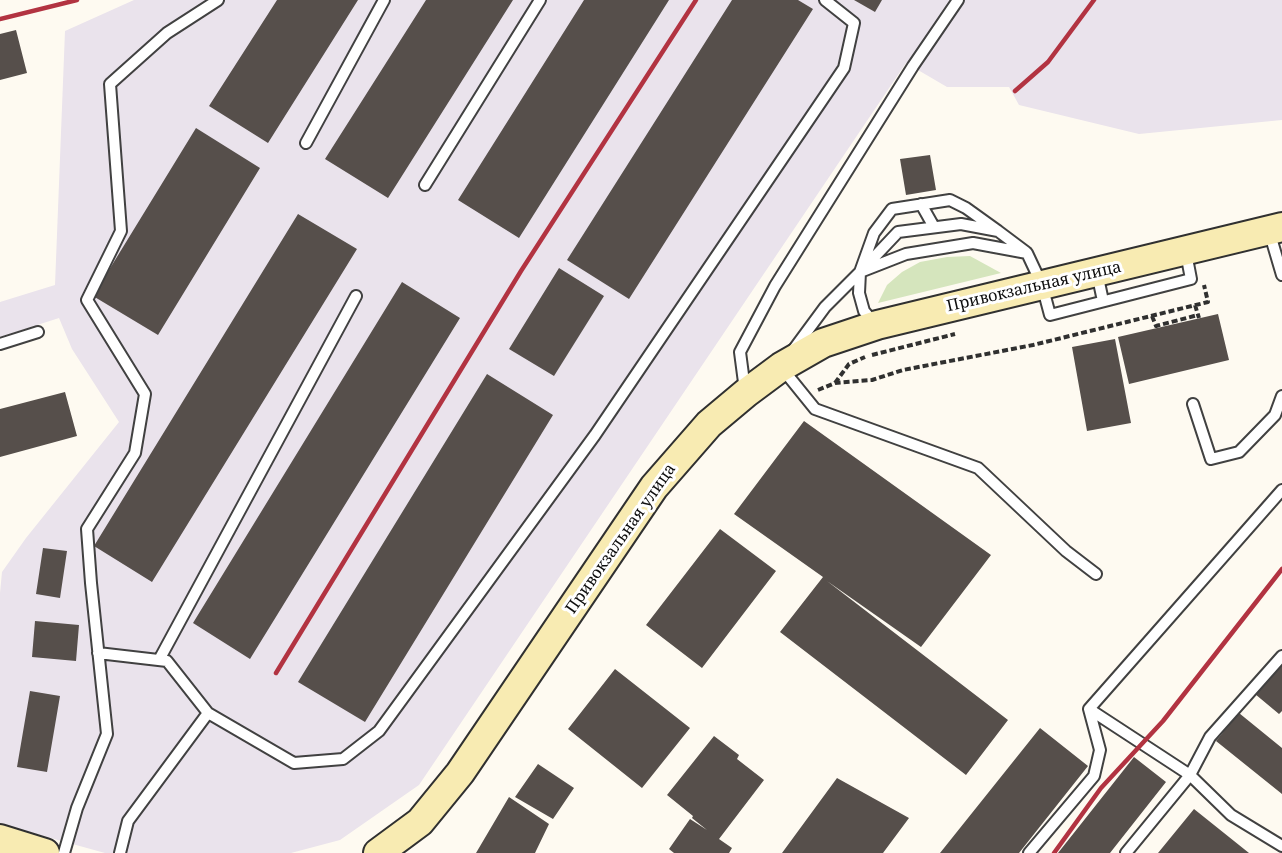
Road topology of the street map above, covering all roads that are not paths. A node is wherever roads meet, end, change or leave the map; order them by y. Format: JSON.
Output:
{"nodes":[{"id":1,"x":218,"y":0,"type":"edge"},
{"id":2,"x":384,"y":0,"type":"edge"},
{"id":3,"x":540,"y":0,"type":"edge"},
{"id":4,"x":825,"y":0,"type":"edge"},
{"id":5,"x":958,"y":0,"type":"edge"},
{"id":6,"x":306,"y":143,"type":"dead end"},
{"id":7,"x":425,"y":185,"type":"dead end"},
{"id":8,"x":921,"y":204,"type":"junction"},
{"id":9,"x":934,"y":226,"type":"junction"},
{"id":10,"x":1276,"y":229,"type":"edge"},
{"id":11,"x":998,"y":231,"type":"junction"},
{"id":12,"x":1186,"y":251,"type":"junction"},
{"id":13,"x":1028,"y":254,"type":"junction"},
{"id":14,"x":860,"y":272,"type":"junction"},
{"id":15,"x":1097,"y":273,"type":"junction"},
{"id":16,"x":1282,"y":275,"type":"edge"},
{"id":17,"x":1042,"y":285,"type":"junction"},
{"id":18,"x":356,"y":296,"type":"dead end"},
{"id":19,"x":1103,"y":301,"type":"junction"},
{"id":20,"x":877,"y":325,"type":"junction"},
{"id":21,"x":38,"y":332,"type":"dead end"},
{"id":22,"x":0,"y":344,"type":"edge"},
{"id":23,"x":781,"y":367,"type":"junction"},
{"id":24,"x":746,"y":393,"type":"junction"},
{"id":25,"x":1282,"y":396,"type":"edge"},
{"id":26,"x":1193,"y":404,"type":"dead end"},
{"id":27,"x":1282,"y":490,"type":"edge"},
{"id":28,"x":1096,"y":574,"type":"dead end"},
{"id":29,"x":98,"y":653,"type":"junction"},
{"id":30,"x":1282,"y":656,"type":"edge"},
{"id":31,"x":159,"y":660,"type":"junction"},
{"id":32,"x":1089,"y":709,"type":"junction"},
{"id":33,"x":208,"y":713,"type":"junction"},
{"id":34,"x":1190,"y":775,"type":"junction"},
{"id":35,"x":0,"y":839,"type":"edge"},
{"id":36,"x":1282,"y":846,"type":"edge"},
{"id":37,"x":45,"y":853,"type":"edge"},
{"id":38,"x":64,"y":853,"type":"edge"},
{"id":39,"x":120,"y":853,"type":"edge"},
{"id":40,"x":378,"y":853,"type":"edge"},
{"id":41,"x":1029,"y":853,"type":"edge"},
{"id":42,"x":1126,"y":853,"type":"edge"}],
"edges":[{"from":1,"to":29,"type":"lane"},
{"from":2,"to":6,"type":"lane"},
{"from":3,"to":7,"type":"lane"},
{"from":4,"to":33,"type":"lane"},
{"from":5,"to":24,"type":"lane"},
{"from":8,"to":9,"type":"lane"},
{"from":8,"to":11,"type":"lane"},
{"from":8,"to":14,"type":"lane"},
{"from":9,"to":11,"type":"lane"},
{"from":9,"to":14,"type":"lane"},
{"from":10,"to":12,"type":"main road","name":"Привокзальная улица"},
{"from":10,"to":16,"type":"lane"},
{"from":11,"to":13,"type":"lane"},
{"from":12,"to":15,"type":"main road","name":"Привокзальная улица"},
{"from":12,"to":19,"type":"lane"},
{"from":13,"to":14,"type":"lane"},
{"from":13,"to":17,"type":"lane"},
{"from":14,"to":20,"type":"lane"},
{"from":14,"to":23,"type":"lane"},
{"from":15,"to":17,"type":"main road","name":"Привокзальная улица"},
{"from":15,"to":19,"type":"lane"},
{"from":17,"to":19,"type":"lane"},
{"from":17,"to":20,"type":"main road","name":"Привокзальная улица"},
{"from":18,"to":31,"type":"lane"},
{"from":20,"to":23,"type":"main road","name":"Привокзальная улица"},
{"from":21,"to":22,"type":"lane"},
{"from":23,"to":24,"type":"main road","name":"Привокзальная улица"},
{"from":23,"to":28,"type":"lane"},
{"from":24,"to":40,"type":"main road","name":"Привокзальная улица"},
{"from":25,"to":26,"type":"lane"},
{"from":27,"to":32,"type":"lane"},
{"from":29,"to":31,"type":"lane"},
{"from":29,"to":38,"type":"lane"},
{"from":30,"to":34,"type":"lane"},
{"from":31,"to":33,"type":"lane"},
{"from":32,"to":34,"type":"lane"},
{"from":32,"to":41,"type":"lane"},
{"from":33,"to":39,"type":"lane"},
{"from":34,"to":36,"type":"lane"},
{"from":34,"to":42,"type":"lane"},
{"from":35,"to":37,"type":"main road"}]}
